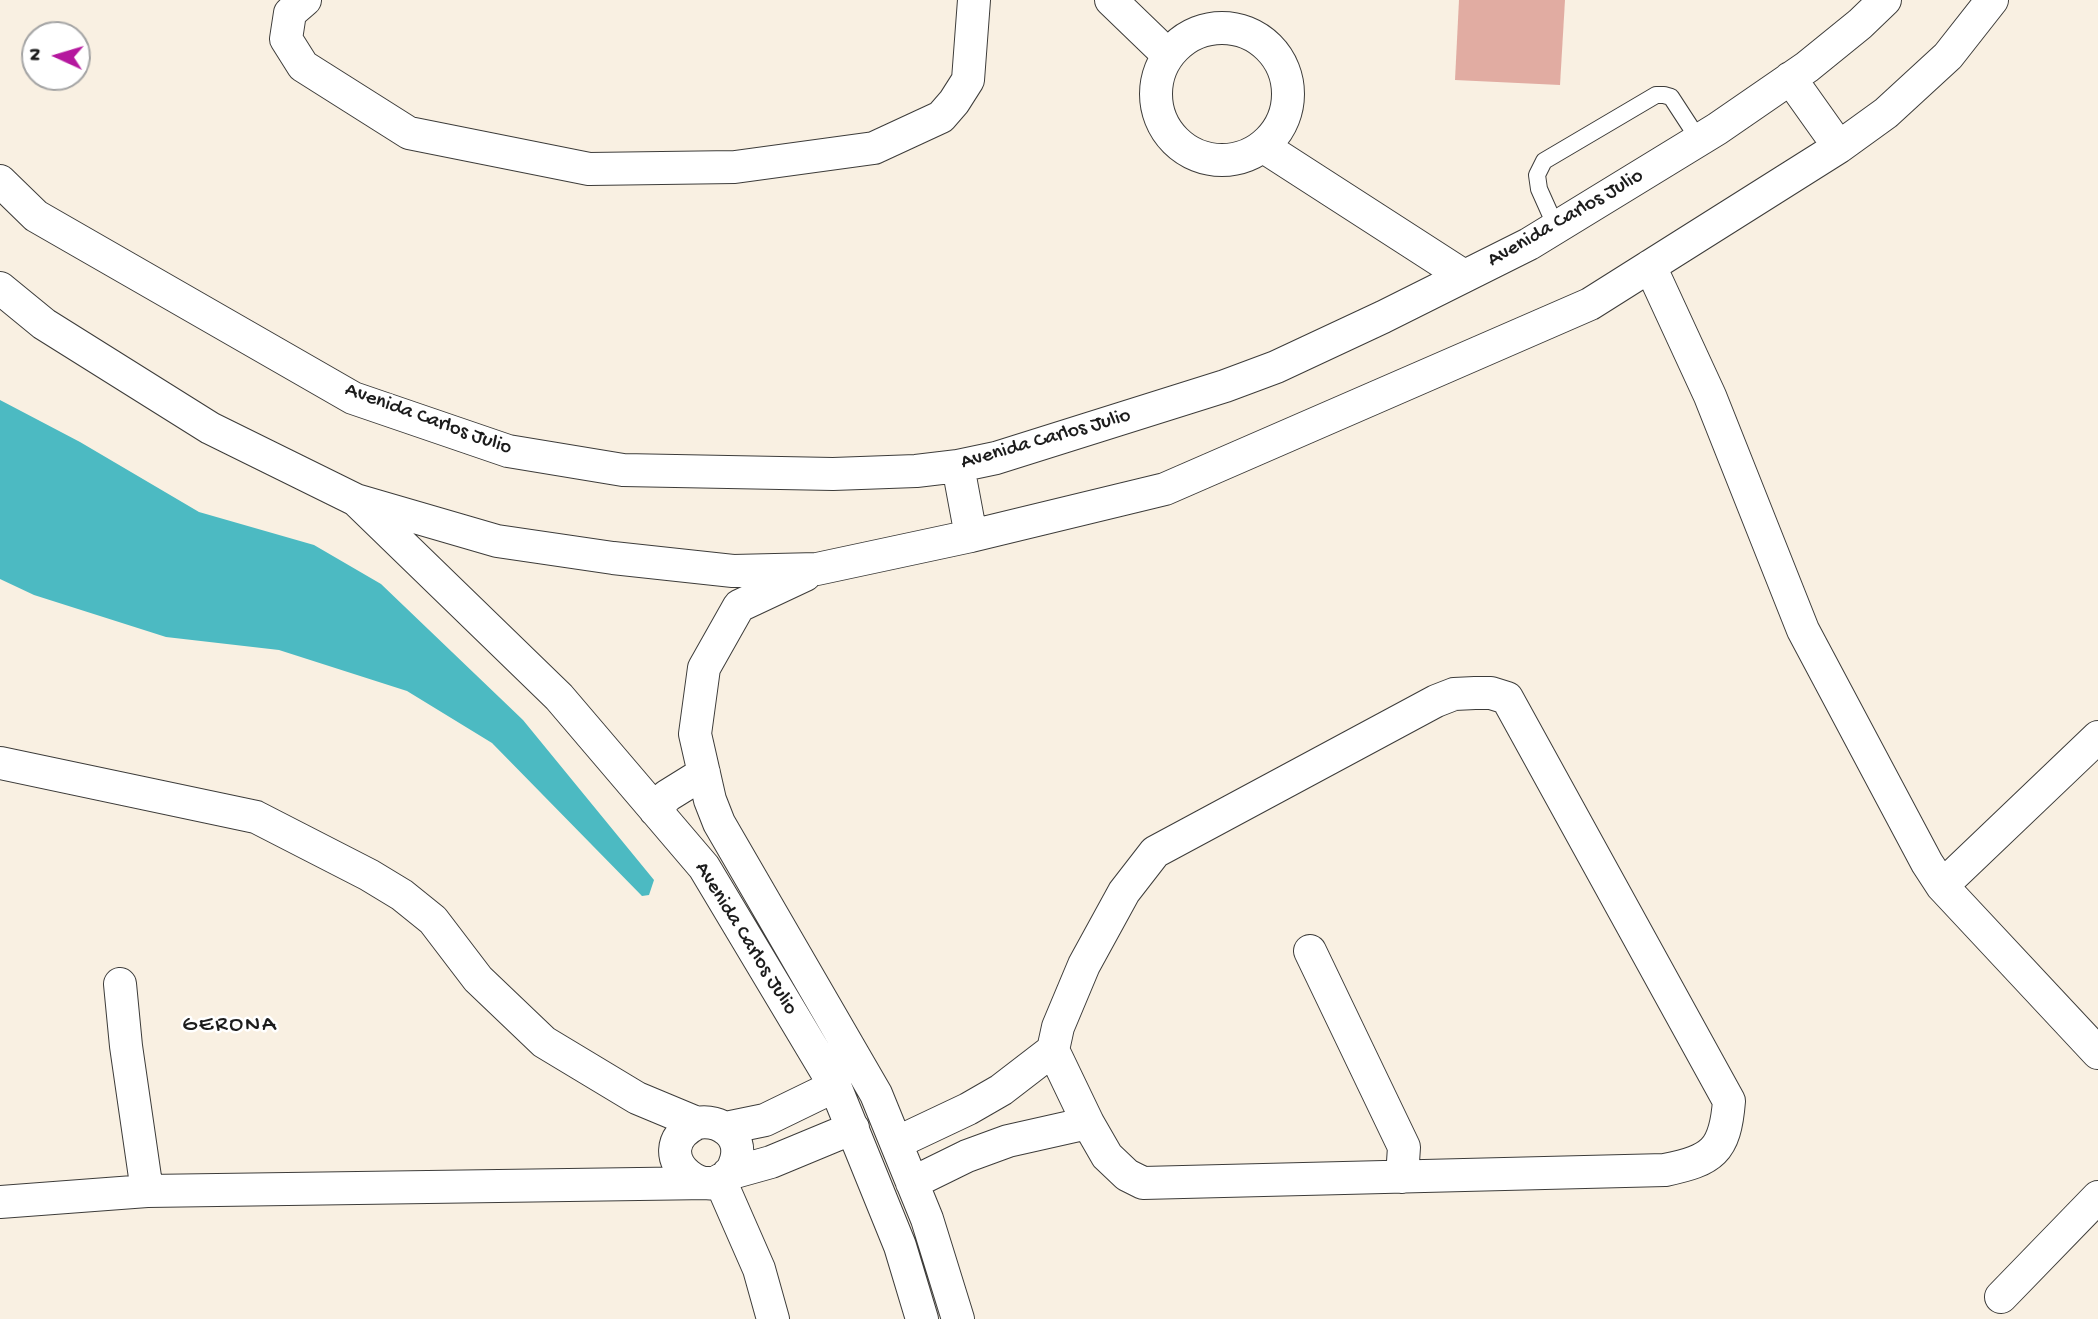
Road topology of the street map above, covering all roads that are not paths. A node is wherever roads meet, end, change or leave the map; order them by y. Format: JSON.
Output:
{"nodes":[{"id":1,"x":304,"y":0,"type":"edge"},
{"id":2,"x":974,"y":0,"type":"edge"},
{"id":3,"x":1111,"y":0,"type":"edge"},
{"id":4,"x":1885,"y":0,"type":"edge"},
{"id":5,"x":1992,"y":0,"type":"edge"},
{"id":6,"x":1168,"y":55,"type":"junction"},
{"id":7,"x":1790,"y":78,"type":"junction"},
{"id":8,"x":1699,"y":141,"type":"junction"},
{"id":9,"x":1264,"y":147,"type":"junction"},
{"id":10,"x":1839,"y":147,"type":"junction"},
{"id":11,"x":0,"y":181,"type":"edge"},
{"id":12,"x":1556,"y":228,"type":"junction"},
{"id":13,"x":1650,"y":266,"type":"junction"},
{"id":14,"x":1464,"y":276,"type":"junction"},
{"id":15,"x":0,"y":288,"type":"edge"},
{"id":16,"x":958,"y":466,"type":"junction"},
{"id":17,"x":356,"y":500,"type":"junction"},
{"id":18,"x":971,"y":536,"type":"junction"},
{"id":19,"x":817,"y":569,"type":"junction"},
{"id":20,"x":2098,"y":737,"type":"edge"},
{"id":21,"x":0,"y":763,"type":"edge"},
{"id":22,"x":704,"y":773,"type":"junction"},
{"id":23,"x":655,"y":810,"type":"junction"},
{"id":24,"x":1942,"y":886,"type":"junction"},
{"id":25,"x":1310,"y":951,"type":"dead end"},
{"id":26,"x":120,"y":984,"type":"dead end"},
{"id":27,"x":1053,"y":1050,"type":"junction"},
{"id":28,"x":2098,"y":1052,"type":"edge"},
{"id":29,"x":835,"y":1086,"type":"junction"},
{"id":30,"x":1088,"y":1123,"type":"junction"},
{"id":31,"x":711,"y":1125,"type":"junction"},
{"id":32,"x":853,"y":1128,"type":"junction"},
{"id":33,"x":896,"y":1143,"type":"junction"},
{"id":34,"x":1402,"y":1177,"type":"junction"},
{"id":35,"x":719,"y":1179,"type":"junction"},
{"id":36,"x":912,"y":1183,"type":"junction"},
{"id":37,"x":147,"y":1191,"type":"junction"},
{"id":38,"x":2098,"y":1197,"type":"edge"},
{"id":39,"x":0,"y":1202,"type":"edge"},
{"id":40,"x":2001,"y":1297,"type":"dead end"},
{"id":41,"x":773,"y":1319,"type":"edge"},
{"id":42,"x":922,"y":1319,"type":"edge"},
{"id":43,"x":958,"y":1319,"type":"edge"}],
"edges":[{"from":1,"to":2,"type":"street"},
{"from":3,"to":6,"type":"street"},
{"from":4,"to":7,"type":"street","name":"Avenida Carlos Julio"},
{"from":5,"to":10,"type":"street","name":"Avenida Carlos Julio"},
{"from":6,"to":9,"type":"street"},
{"from":6,"to":9,"type":"street"},
{"from":7,"to":8,"type":"street","name":"Avenida Carlos Julio"},
{"from":7,"to":10,"type":"street"},
{"from":8,"to":12,"type":"street","name":"Avenida Carlos Julio"},
{"from":8,"to":12,"type":"lane"},
{"from":9,"to":14,"type":"street"},
{"from":10,"to":13,"type":"street","name":"Avenida Carlos Julio"},
{"from":11,"to":16,"type":"street","name":"Avenida Carlos Julio"},
{"from":12,"to":14,"type":"street","name":"Avenida Carlos Julio"},
{"from":13,"to":18,"type":"street","name":"Avenida Carlos Julio"},
{"from":13,"to":24,"type":"street"},
{"from":14,"to":16,"type":"street","name":"Avenida Carlos Julio"},
{"from":15,"to":17,"type":"street","name":"Avenida Carlos Julio"},
{"from":16,"to":18,"type":"street"},
{"from":17,"to":19,"type":"street","name":"Avenida Carlos Julio"},
{"from":17,"to":23,"type":"street","name":"Avenida Carlos Julio"},
{"from":18,"to":19,"type":"street","name":"Avenida Carlos Julio"},
{"from":19,"to":22,"type":"street","name":"Avenida Carlos Julio"},
{"from":20,"to":24,"type":"street"},
{"from":21,"to":31,"type":"street"},
{"from":22,"to":23,"type":"street"},
{"from":22,"to":33,"type":"street","name":"Avenida Carlos Julio"},
{"from":23,"to":29,"type":"street","name":"Avenida Carlos Julio"},
{"from":24,"to":28,"type":"street"},
{"from":25,"to":34,"type":"street"},
{"from":26,"to":37,"type":"street"},
{"from":27,"to":30,"type":"street"},
{"from":27,"to":33,"type":"street"},
{"from":27,"to":34,"type":"street"},
{"from":29,"to":31,"type":"street"},
{"from":29,"to":32,"type":"street","name":"Avenida Carlos Julio"},
{"from":30,"to":34,"type":"street"},
{"from":30,"to":36,"type":"street"},
{"from":31,"to":35,"type":"street"},
{"from":31,"to":35,"type":"street"},
{"from":32,"to":35,"type":"street"},
{"from":32,"to":42,"type":"street","name":"Avenida Carlos Julio"},
{"from":33,"to":36,"type":"street","name":"Avenida Carlos Julio"},
{"from":35,"to":37,"type":"street"},
{"from":35,"to":41,"type":"street"},
{"from":36,"to":43,"type":"street","name":"Avenida Carlos Julio"},
{"from":37,"to":39,"type":"street"},
{"from":38,"to":40,"type":"street"}]}
